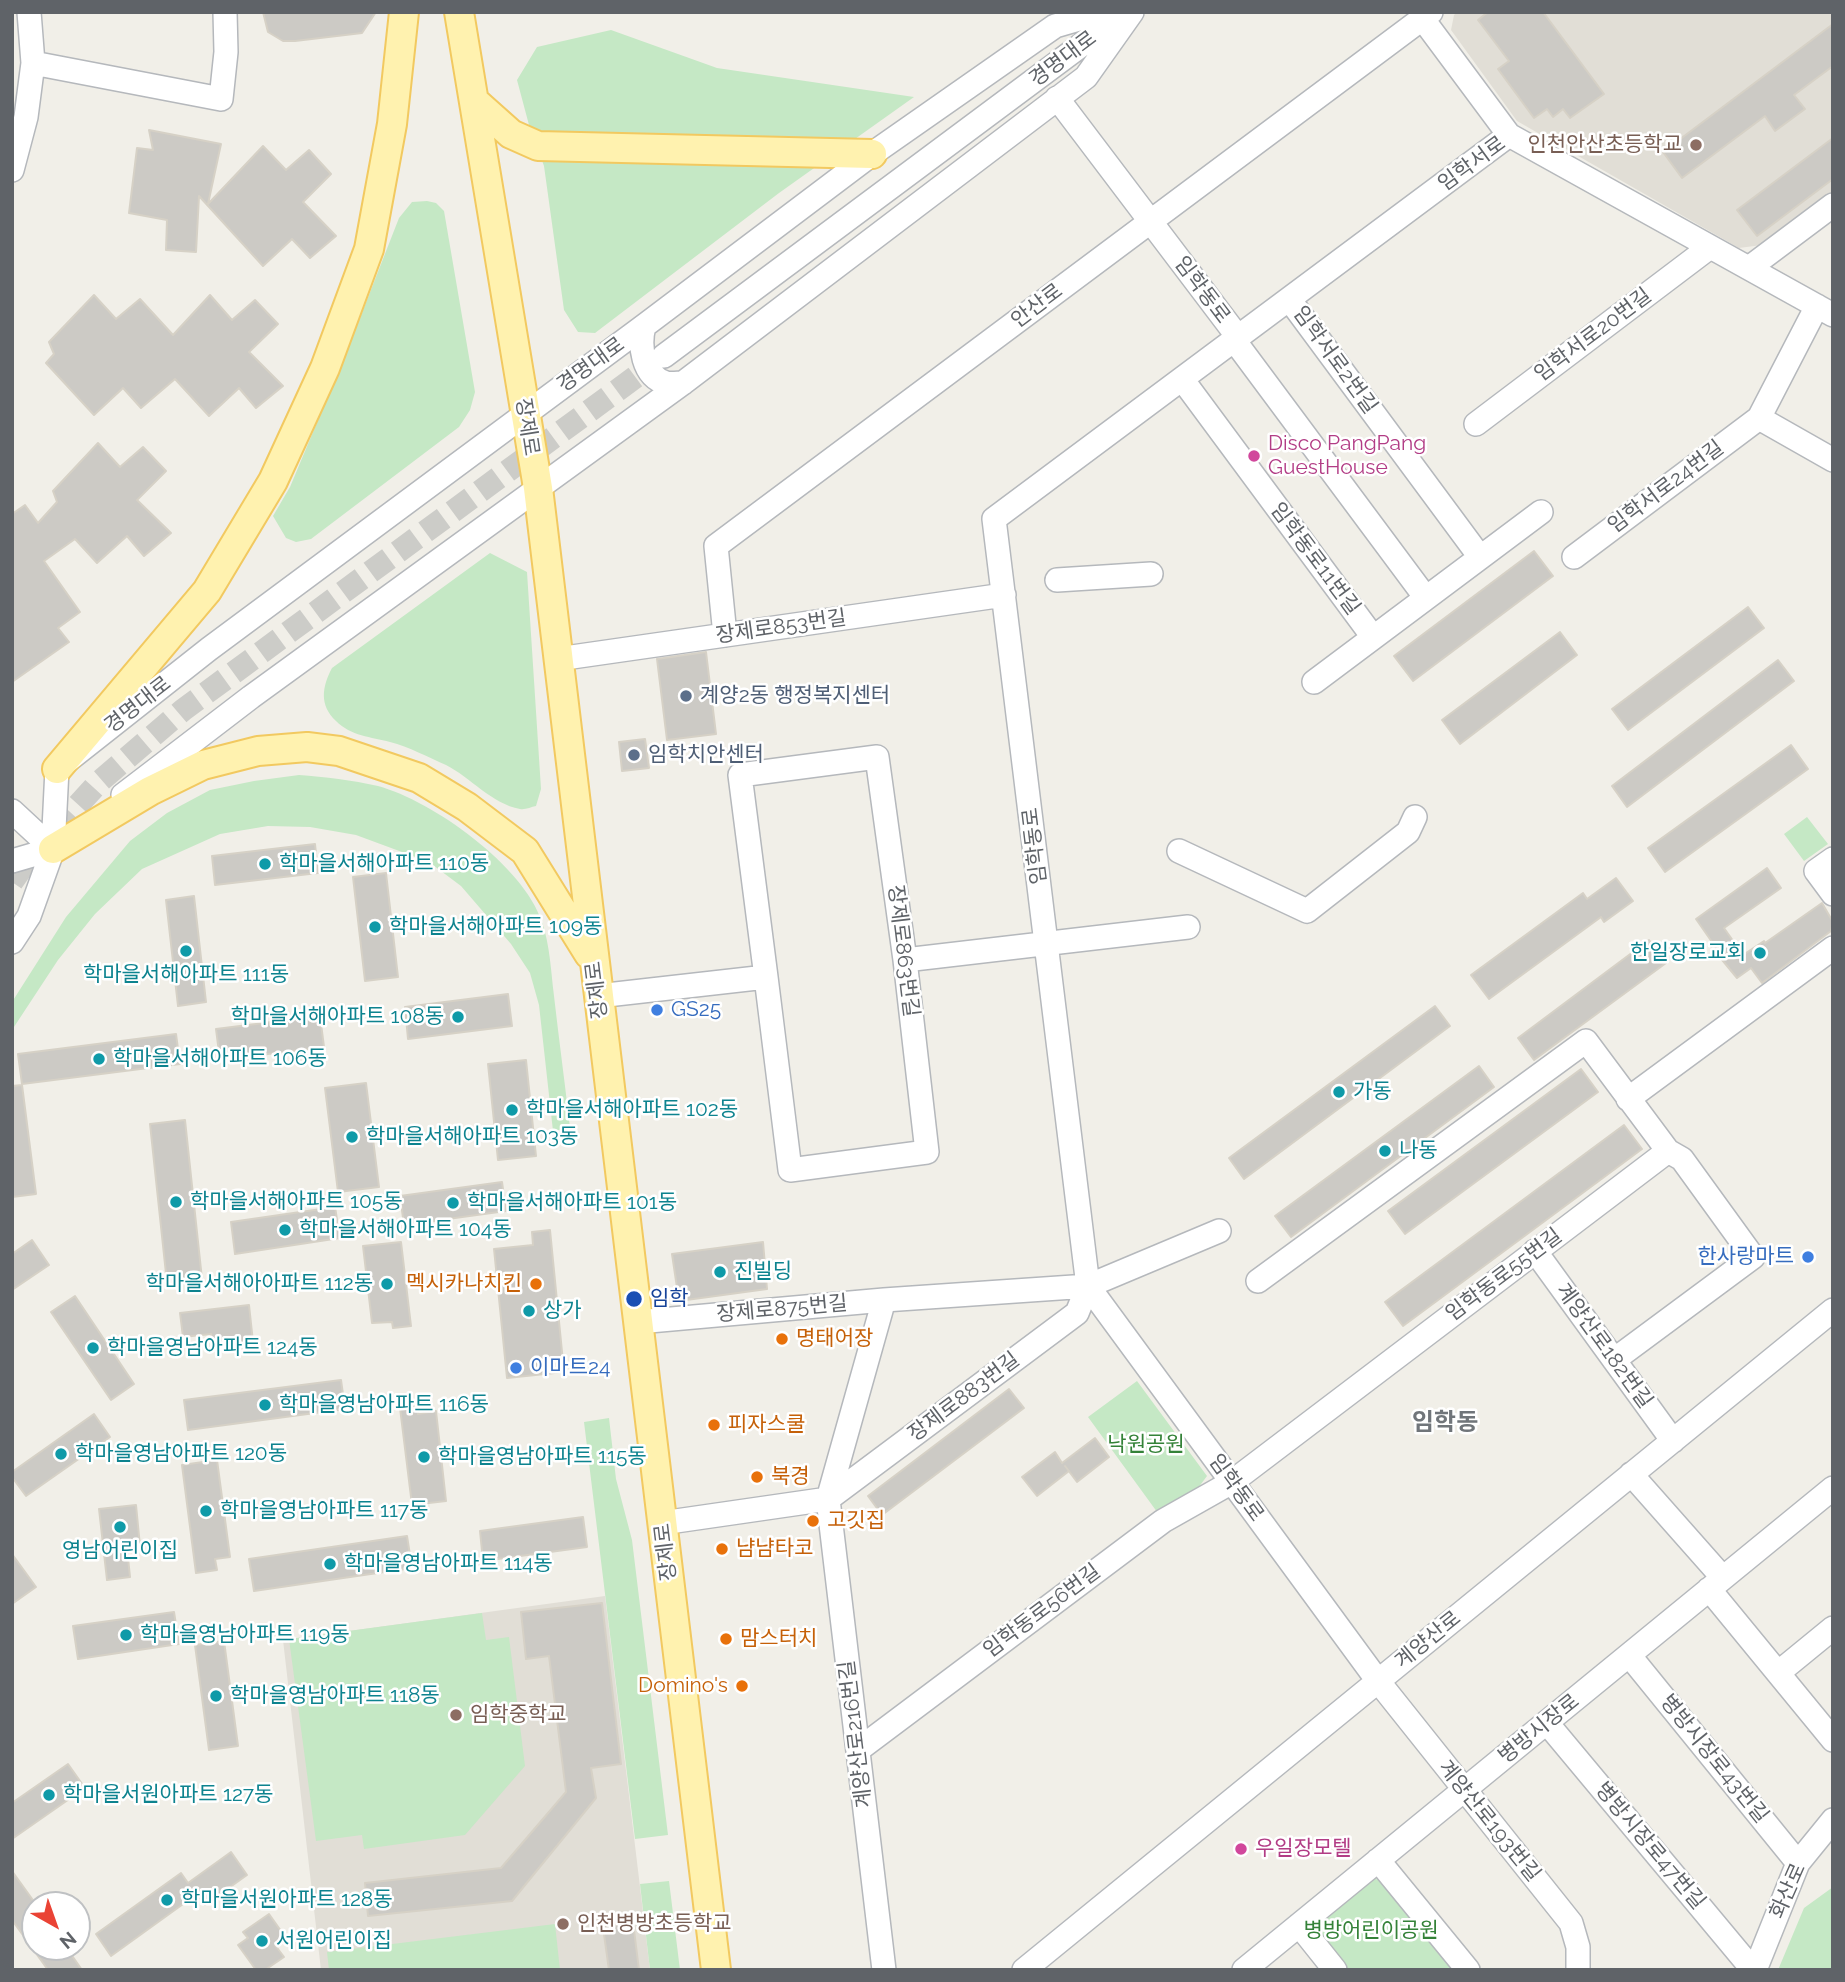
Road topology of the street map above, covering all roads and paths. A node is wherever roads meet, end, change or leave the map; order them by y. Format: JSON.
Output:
{"nodes":[{"id":1,"x":29,"y":12,"type":"edge"},
{"id":2,"x":225,"y":12,"type":"edge"},
{"id":3,"x":404,"y":12,"type":"edge"},
{"id":4,"x":459,"y":12,"type":"edge"},
{"id":5,"x":1103,"y":12,"type":"edge"},
{"id":6,"x":1126,"y":12,"type":"edge"},
{"id":7,"x":1132,"y":12,"type":"edge"},
{"id":8,"x":1427,"y":15,"type":"edge"},
{"id":9,"x":33,"y":63,"type":"junction"},
{"id":10,"x":1057,"y":98,"type":"junction"},
{"id":11,"x":474,"y":101,"type":"junction"},
{"id":12,"x":1509,"y":135,"type":"junction"},
{"id":13,"x":872,"y":154,"type":"junction"},
{"id":14,"x":12,"y":170,"type":"edge"},
{"id":15,"x":1833,"y":205,"type":"edge"},
{"id":16,"x":1150,"y":222,"type":"junction"},
{"id":17,"x":1710,"y":247,"type":"junction"},
{"id":18,"x":1749,"y":268,"type":"junction"},
{"id":19,"x":1289,"y":299,"type":"junction"},
{"id":20,"x":1825,"y":311,"type":"edge"},
{"id":21,"x":644,"y":326,"type":"junction"},
{"id":22,"x":1236,"y":339,"type":"junction"},
{"id":23,"x":664,"y":356,"type":"tunnel mouth"},
{"id":24,"x":1182,"y":379,"type":"junction"},
{"id":25,"x":683,"y":383,"type":"junction"},
{"id":26,"x":525,"y":414,"type":"junction"},
{"id":27,"x":1759,"y":418,"type":"junction"},
{"id":28,"x":1476,"y":424,"type":"dead end"},
{"id":29,"x":1833,"y":460,"type":"edge"},
{"id":30,"x":538,"y":488,"type":"junction"},
{"id":31,"x":1541,"y":512,"type":"dead end"},
{"id":32,"x":1480,"y":557,"type":"junction"},
{"id":33,"x":1574,"y":557,"type":"dead end"},
{"id":34,"x":1151,"y":574,"type":"dead end"},
{"id":35,"x":1057,"y":580,"type":"dead end"},
{"id":36,"x":1004,"y":595,"type":"junction"},
{"id":37,"x":1426,"y":598,"type":"junction"},
{"id":38,"x":725,"y":635,"type":"junction"},
{"id":39,"x":1373,"y":637,"type":"junction"},
{"id":40,"x":558,"y":659,"type":"junction"},
{"id":41,"x":1314,"y":682,"type":"dead end"},
{"id":42,"x":57,"y":769,"type":"junction"},
{"id":43,"x":12,"y":811,"type":"edge"},
{"id":44,"x":1415,"y":817,"type":"dead end"},
{"id":45,"x":53,"y":849,"type":"junction"},
{"id":46,"x":1179,"y":850,"type":"dead end"},
{"id":47,"x":12,"y":861,"type":"edge"},
{"id":48,"x":1824,"y":865,"type":"edge"},
{"id":49,"x":1833,"y":894,"type":"edge"},
{"id":50,"x":1188,"y":927,"type":"dead end"},
{"id":51,"x":12,"y":942,"type":"edge"},
{"id":52,"x":1047,"y":944,"type":"junction"},
{"id":53,"x":1833,"y":948,"type":"edge"},
{"id":54,"x":905,"y":960,"type":"junction"},
{"id":55,"x":594,"y":962,"type":"junction"},
{"id":56,"x":766,"y":977,"type":"junction"},
{"id":57,"x":598,"y":996,"type":"junction"},
{"id":58,"x":1628,"y":1098,"type":"junction"},
{"id":59,"x":1668,"y":1151,"type":"junction"},
{"id":60,"x":1219,"y":1231,"type":"dead end"},
{"id":61,"x":1535,"y":1251,"type":"junction"},
{"id":62,"x":1258,"y":1281,"type":"dead end"},
{"id":63,"x":1088,"y":1286,"type":"junction"},
{"id":64,"x":884,"y":1300,"type":"junction"},
{"id":65,"x":1833,"y":1310,"type":"edge"},
{"id":66,"x":638,"y":1322,"type":"junction"},
{"id":67,"x":1614,"y":1360,"type":"junction"},
{"id":68,"x":1673,"y":1440,"type":"junction"},
{"id":69,"x":1631,"y":1474,"type":"junction"},
{"id":70,"x":1232,"y":1482,"type":"junction"},
{"id":71,"x":1833,"y":1488,"type":"edge"},
{"id":72,"x":828,"y":1499,"type":"junction"},
{"id":73,"x":662,"y":1523,"type":"junction"},
{"id":74,"x":1716,"y":1583,"type":"junction"},
{"id":75,"x":1833,"y":1628,"type":"edge"},
{"id":76,"x":1629,"y":1655,"type":"junction"},
{"id":77,"x":1778,"y":1673,"type":"junction"},
{"id":78,"x":1378,"y":1681,"type":"junction"},
{"id":79,"x":1546,"y":1723,"type":"junction"},
{"id":80,"x":1833,"y":1740,"type":"edge"},
{"id":81,"x":858,"y":1750,"type":"junction"},
{"id":82,"x":1464,"y":1790,"type":"junction"},
{"id":83,"x":1833,"y":1820,"type":"edge"},
{"id":84,"x":1378,"y":1860,"type":"junction"},
{"id":85,"x":1798,"y":1863,"type":"junction"},
{"id":86,"x":1299,"y":1925,"type":"junction"},
{"id":87,"x":716,"y":1970,"type":"edge"},
{"id":88,"x":884,"y":1970,"type":"edge"},
{"id":89,"x":1024,"y":1970,"type":"edge"},
{"id":90,"x":1244,"y":1970,"type":"edge"},
{"id":91,"x":1335,"y":1970,"type":"edge"},
{"id":92,"x":1468,"y":1970,"type":"edge"},
{"id":93,"x":1578,"y":1970,"type":"edge"},
{"id":94,"x":1754,"y":1970,"type":"edge"}],
"edges":[{"from":1,"to":9,"type":"street"},
{"from":2,"to":9,"type":"street"},
{"from":3,"to":42,"type":"main road"},
{"from":4,"to":11,"type":"main road","name":"장제로"},
{"from":5,"to":13,"type":"street","name":"경명대로"},
{"from":6,"to":23,"type":"street","name":"경명대로"},
{"from":7,"to":10,"type":"street","name":"경명대로"},
{"from":8,"to":12,"type":"street"},
{"from":8,"to":16,"type":"street","name":"안산로"},
{"from":9,"to":14,"type":"street"},
{"from":10,"to":16,"type":"street","name":"임학동로"},
{"from":10,"to":25,"type":"street","name":"경명대로"},
{"from":11,"to":13,"type":"main road"},
{"from":11,"to":26,"type":"main road","name":"장제로"},
{"from":12,"to":17,"type":"street","name":"임학서로"},
{"from":12,"to":19,"type":"street","name":"임학서로"},
{"from":13,"to":21,"type":"street","name":"경명대로"},
{"from":15,"to":18,"type":"street"},
{"from":16,"to":22,"type":"street","name":"임학동로"},
{"from":16,"to":38,"type":"street","name":"안산로"},
{"from":17,"to":18,"type":"street","name":"임학서로"},
{"from":17,"to":28,"type":"street","name":"임학서로20번길"},
{"from":18,"to":20,"type":"street","name":"임학서로"},
{"from":19,"to":22,"type":"street","name":"임학서로"},
{"from":19,"to":32,"type":"street","name":"임학서로2번길"},
{"from":20,"to":27,"type":"street","name":"임학서로24번길"},
{"from":21,"to":25,"type":"street"},
{"from":21,"to":26,"type":"street","name":"경명대로"},
{"from":22,"to":24,"type":"street","name":"임학동로"},
{"from":22,"to":37,"type":"street"},
{"from":24,"to":36,"type":"street","name":"임학동로"},
{"from":24,"to":39,"type":"street","name":"임학동로11번길"},
{"from":25,"to":30,"type":"street","name":"경명대로"},
{"from":26,"to":30,"type":"main road","name":"장제로"},
{"from":26,"to":42,"type":"street","name":"경명대로"},
{"from":27,"to":29,"type":"street"},
{"from":27,"to":33,"type":"street","name":"임학서로24번길"},
{"from":30,"to":40,"type":"main road","name":"장제로"},
{"from":30,"to":45,"type":"street","name":"경명대로"},
{"from":31,"to":32,"type":"street"},
{"from":32,"to":37,"type":"street"},
{"from":34,"to":35,"type":"street"},
{"from":36,"to":38,"type":"street","name":"장제로853번길"},
{"from":36,"to":52,"type":"street","name":"임학동로"},
{"from":37,"to":39,"type":"street"},
{"from":38,"to":40,"type":"street","name":"장제로853번길"},
{"from":39,"to":41,"type":"street"},
{"from":40,"to":55,"type":"main road","name":"장제로"},
{"from":42,"to":45,"type":"street"},
{"from":43,"to":45,"type":"street"},
{"from":44,"to":46,"type":"street"},
{"from":45,"to":47,"type":"street","name":"경명대로"},
{"from":45,"to":51,"type":"street"},
{"from":45,"to":55,"type":"main road"},
{"from":48,"to":49,"type":"street"},
{"from":50,"to":52,"type":"street"},
{"from":52,"to":54,"type":"street"},
{"from":52,"to":63,"type":"street","name":"임학동로"},
{"from":53,"to":58,"type":"street"},
{"from":54,"to":56,"type":"street","name":"장제로863번길"},
{"from":54,"to":56,"type":"street","name":"장제로863번길"},
{"from":55,"to":57,"type":"main road","name":"장제로"},
{"from":56,"to":57,"type":"street"},
{"from":57,"to":66,"type":"main road","name":"장제로"},
{"from":58,"to":59,"type":"street"},
{"from":58,"to":62,"type":"street"},
{"from":59,"to":61,"type":"street","name":"임학동로55번길"},
{"from":59,"to":67,"type":"street"},
{"from":60,"to":63,"type":"street","name":"장제로875번길"},
{"from":61,"to":67,"type":"street","name":"계양산로182번길"},
{"from":61,"to":70,"type":"street","name":"임학동로55번길"},
{"from":63,"to":64,"type":"street","name":"장제로875번길"},
{"from":63,"to":70,"type":"street","name":"임학동로"},
{"from":63,"to":72,"type":"street","name":"장제로883번길"},
{"from":64,"to":66,"type":"street","name":"장제로875번길"},
{"from":64,"to":72,"type":"street","name":"장제로875번길"},
{"from":65,"to":68,"type":"street","name":"계양산로"},
{"from":66,"to":73,"type":"main road","name":"장제로"},
{"from":67,"to":68,"type":"street","name":"계양산로182번길"},
{"from":68,"to":69,"type":"street","name":"계양산로"},
{"from":69,"to":74,"type":"street"},
{"from":69,"to":78,"type":"street","name":"계양산로"},
{"from":70,"to":78,"type":"street","name":"임학동로"},
{"from":70,"to":81,"type":"street","name":"임학동로56번길"},
{"from":71,"to":74,"type":"street","name":"병방시장로"},
{"from":72,"to":73,"type":"street","name":"장제로883번길"},
{"from":72,"to":81,"type":"street","name":"계양산로216번길"},
{"from":73,"to":87,"type":"main road","name":"장제로"},
{"from":74,"to":76,"type":"street","name":"병방시장로"},
{"from":74,"to":77,"type":"street"},
{"from":75,"to":77,"type":"street"},
{"from":76,"to":79,"type":"street","name":"병방시장로"},
{"from":76,"to":85,"type":"street","name":"병방시장로43번길"},
{"from":77,"to":80,"type":"street"},
{"from":78,"to":82,"type":"street","name":"계양산로193번길"},
{"from":78,"to":89,"type":"street","name":"계양산로"},
{"from":79,"to":82,"type":"street","name":"병방시장로"},
{"from":79,"to":94,"type":"street","name":"병방시장로47번길"},
{"from":81,"to":88,"type":"street","name":"계양산로216번길"},
{"from":82,"to":84,"type":"street","name":"병방시장로"},
{"from":82,"to":93,"type":"street","name":"계양산로193번길"},
{"from":83,"to":85,"type":"street","name":"화산로"},
{"from":84,"to":86,"type":"street","name":"병방시장로"},
{"from":84,"to":92,"type":"street"},
{"from":85,"to":94,"type":"street","name":"화산로"},
{"from":86,"to":90,"type":"street","name":"병방시장로"},
{"from":86,"to":91,"type":"street"}]}
